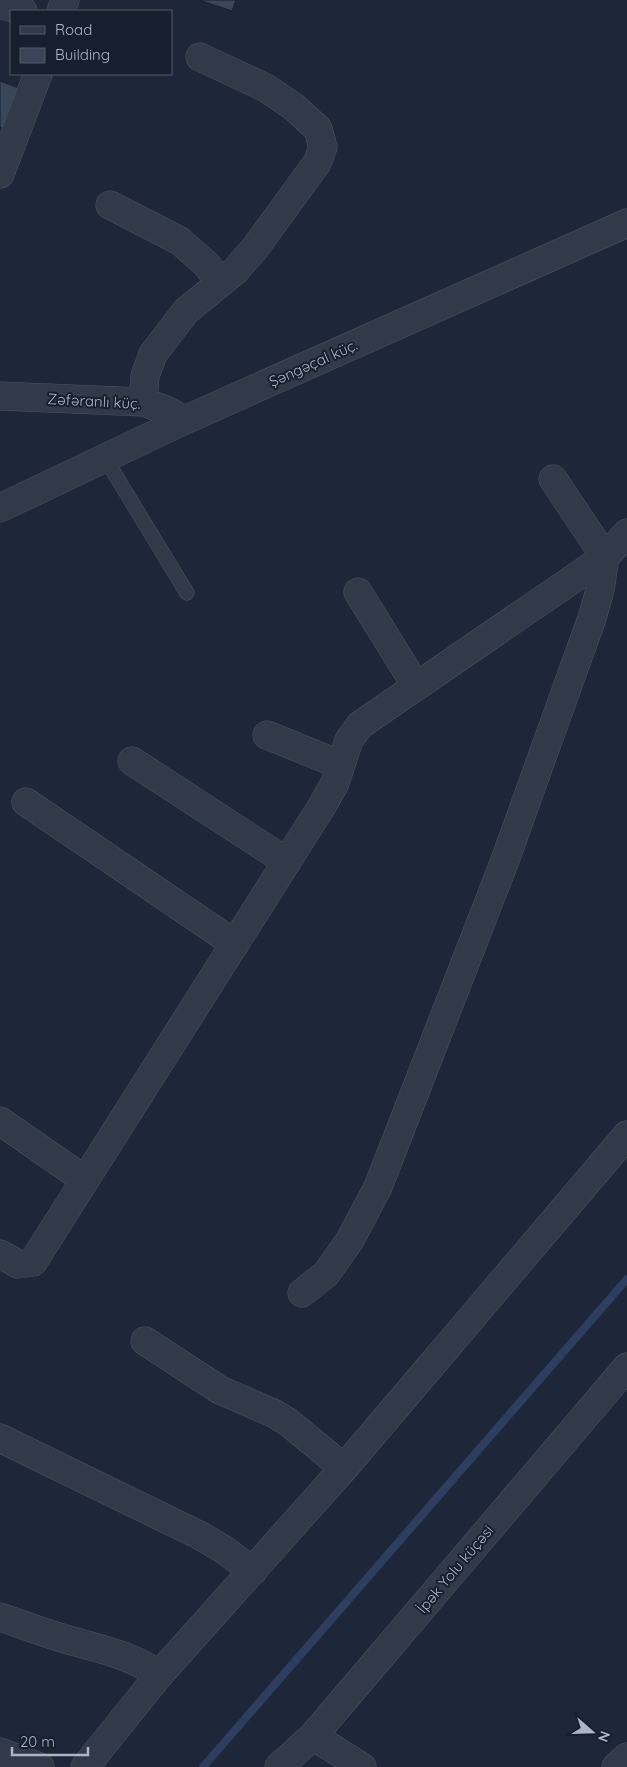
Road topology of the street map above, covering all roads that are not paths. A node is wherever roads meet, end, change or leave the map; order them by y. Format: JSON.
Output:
{"nodes":[{"id":1,"x":0,"y":4,"type":"edge"},
{"id":2,"x":20,"y":10,"type":"edge"},
{"id":3,"x":200,"y":57,"type":"dead end"},
{"id":4,"x":38,"y":75,"type":"edge"},
{"id":5,"x":0,"y":174,"type":"edge"},
{"id":6,"x":110,"y":205,"type":"dead end"},
{"id":7,"x":627,"y":223,"type":"edge"},
{"id":8,"x":220,"y":283,"type":"junction"},
{"id":9,"x":0,"y":396,"type":"edge"},
{"id":10,"x":143,"y":402,"type":"junction"},
{"id":11,"x":185,"y":420,"type":"junction"},
{"id":12,"x":105,"y":458,"type":"junction"},
{"id":13,"x":553,"y":479,"type":"dead end"},
{"id":14,"x":0,"y":508,"type":"edge"},
{"id":15,"x":627,"y":533,"type":"edge"},
{"id":16,"x":605,"y":557,"type":"junction"},
{"id":17,"x":358,"y":592,"type":"dead end"},
{"id":18,"x":188,"y":593,"type":"dead end"},
{"id":19,"x":416,"y":686,"type":"junction"},
{"id":20,"x":268,"y":735,"type":"dead end"},
{"id":21,"x":132,"y":761,"type":"dead end"},
{"id":22,"x":341,"y":765,"type":"junction"},
{"id":23,"x":26,"y":802,"type":"dead end"},
{"id":24,"x":287,"y":862,"type":"junction"},
{"id":25,"x":235,"y":944,"type":"junction"},
{"id":26,"x":0,"y":1121,"type":"edge"},
{"id":27,"x":627,"y":1135,"type":"edge"},
{"id":28,"x":85,"y":1180,"type":"junction"},
{"id":29,"x":0,"y":1254,"type":"edge"},
{"id":30,"x":302,"y":1294,"type":"dead end"},
{"id":31,"x":145,"y":1342,"type":"dead end"},
{"id":32,"x":627,"y":1367,"type":"edge"},
{"id":33,"x":0,"y":1438,"type":"edge"},
{"id":34,"x":344,"y":1468,"type":"junction"},
{"id":35,"x":252,"y":1571,"type":"junction"},
{"id":36,"x":0,"y":1617,"type":"edge"},
{"id":37,"x":158,"y":1675,"type":"junction"},
{"id":38,"x":313,"y":1736,"type":"junction"},
{"id":39,"x":0,"y":1752,"type":"edge"},
{"id":40,"x":627,"y":1757,"type":"edge"},
{"id":41,"x":40,"y":1767,"type":"edge"},
{"id":42,"x":85,"y":1767,"type":"edge"},
{"id":43,"x":279,"y":1767,"type":"edge"},
{"id":44,"x":362,"y":1767,"type":"edge"},
{"id":45,"x":616,"y":1767,"type":"edge"}],
"edges":[{"from":1,"to":2,"type":"street"},
{"from":3,"to":8,"type":"street"},
{"from":4,"to":5,"type":"street"},
{"from":6,"to":8,"type":"street"},
{"from":7,"to":11,"type":"street","name":"Şəngəçal küç."},
{"from":8,"to":10,"type":"street"},
{"from":9,"to":10,"type":"street","name":"Zəfəranlı küç."},
{"from":10,"to":11,"type":"street","name":"Zəfəranlı küç."},
{"from":11,"to":12,"type":"street","name":"Şəngəçal küç."},
{"from":12,"to":14,"type":"street","name":"Şəngəçal küç."},
{"from":12,"to":18,"type":"lane"},
{"from":13,"to":16,"type":"street"},
{"from":15,"to":16,"type":"street"},
{"from":16,"to":19,"type":"street"},
{"from":16,"to":30,"type":"street"},
{"from":17,"to":19,"type":"street"},
{"from":19,"to":22,"type":"street"},
{"from":20,"to":22,"type":"street"},
{"from":21,"to":24,"type":"street"},
{"from":22,"to":24,"type":"street"},
{"from":23,"to":25,"type":"street"},
{"from":24,"to":25,"type":"street"},
{"from":25,"to":28,"type":"street"},
{"from":26,"to":28,"type":"street"},
{"from":27,"to":34,"type":"street"},
{"from":28,"to":29,"type":"street"},
{"from":31,"to":34,"type":"street"},
{"from":32,"to":38,"type":"street","name":"İpək Yolu küçəsi"},
{"from":33,"to":35,"type":"street"},
{"from":34,"to":35,"type":"street"},
{"from":35,"to":37,"type":"street"},
{"from":36,"to":37,"type":"street"},
{"from":37,"to":42,"type":"street"},
{"from":38,"to":43,"type":"street","name":"İpək Yolu küçəsi"},
{"from":38,"to":44,"type":"street"},
{"from":39,"to":41,"type":"street"},
{"from":40,"to":45,"type":"street"}]}
